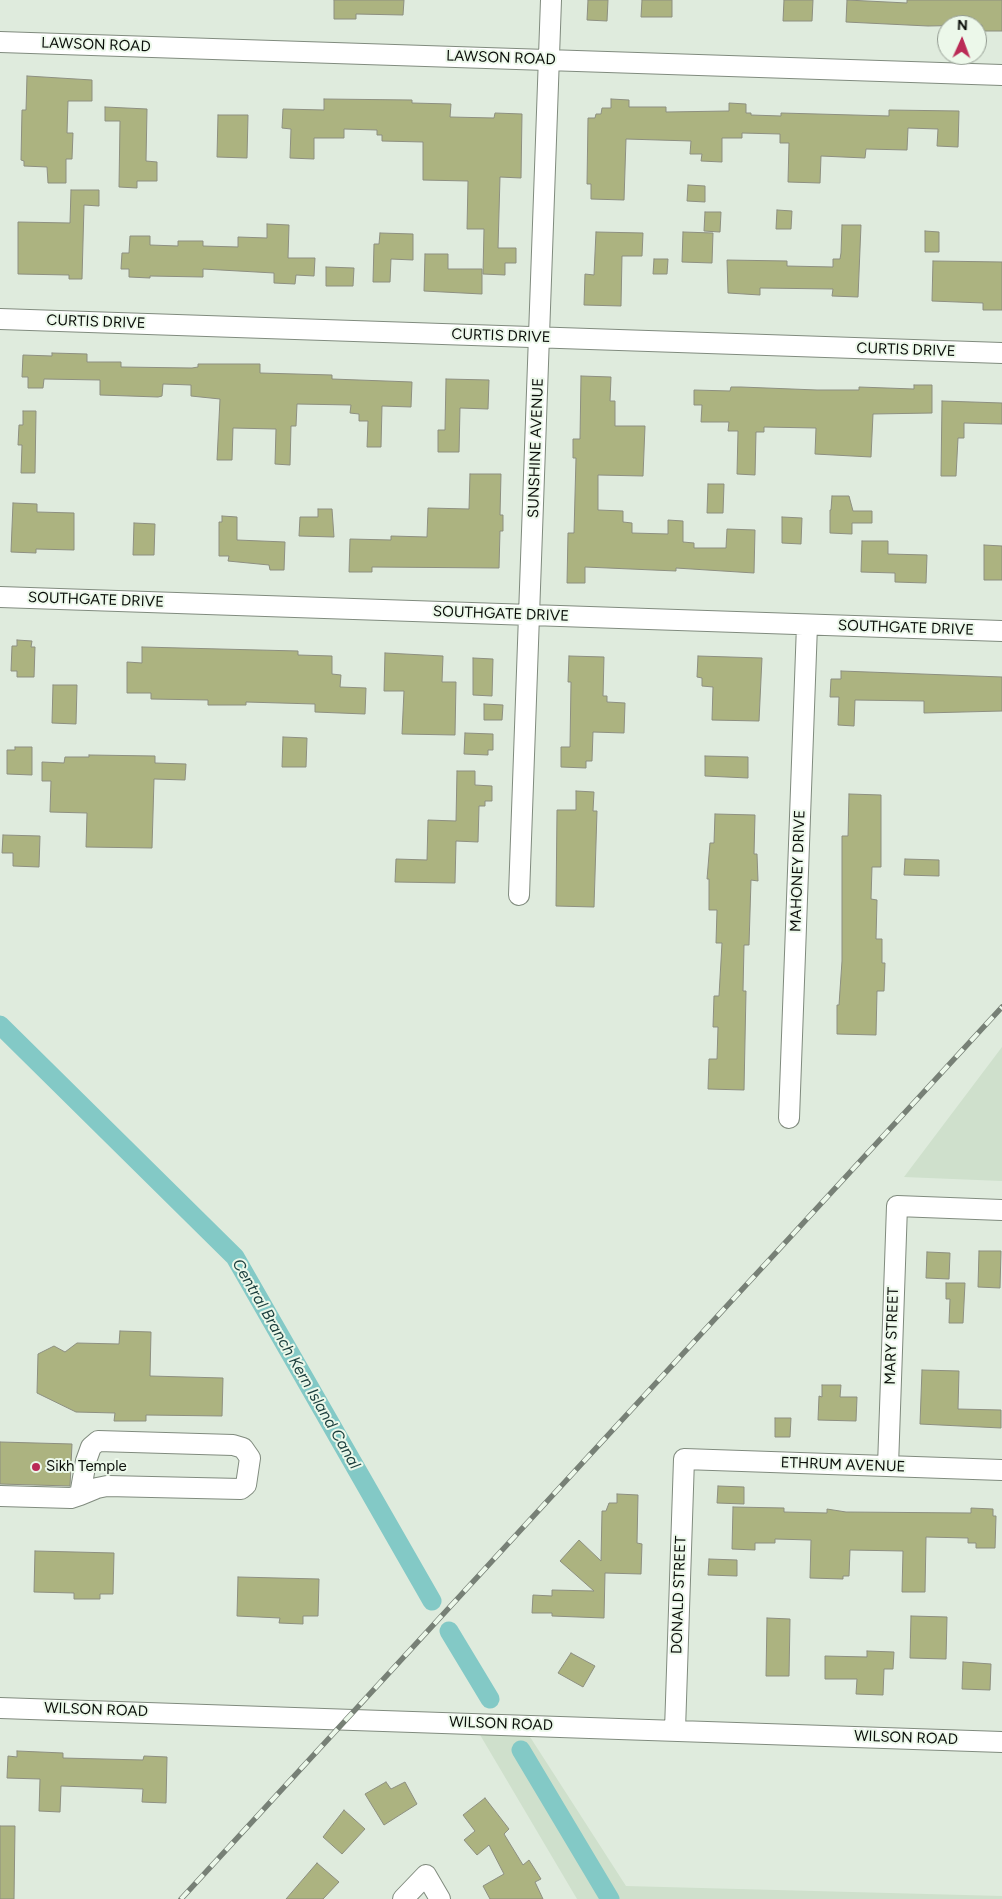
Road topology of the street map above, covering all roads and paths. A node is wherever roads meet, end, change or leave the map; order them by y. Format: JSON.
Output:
{"nodes":[{"id":1,"x":551,"y":0,"type":"edge"},
{"id":2,"x":0,"y":42,"type":"edge"},
{"id":3,"x":549,"y":60,"type":"junction"},
{"id":4,"x":1002,"y":75,"type":"edge"},
{"id":5,"x":0,"y":319,"type":"edge"},
{"id":6,"x":539,"y":337,"type":"junction"},
{"id":7,"x":1002,"y":353,"type":"edge"},
{"id":8,"x":0,"y":597,"type":"edge"},
{"id":9,"x":530,"y":615,"type":"junction"},
{"id":10,"x":807,"y":625,"type":"junction"},
{"id":11,"x":1002,"y":632,"type":"edge"},
{"id":12,"x":519,"y":895,"type":"dead end"},
{"id":13,"x":789,"y":1118,"type":"dead end"},
{"id":14,"x":1002,"y":1210,"type":"edge"},
{"id":15,"x":684,"y":1459,"type":"joint"},
{"id":16,"x":888,"y":1466,"type":"junction"},
{"id":17,"x":1002,"y":1470,"type":"edge"},
{"id":18,"x":0,"y":1496,"type":"edge"},
{"id":19,"x":80,"y":1496,"type":"junction"},
{"id":20,"x":0,"y":1708,"type":"edge"},
{"id":21,"x":675,"y":1730,"type":"junction"},
{"id":22,"x":1002,"y":1742,"type":"edge"},
{"id":23,"x":403,"y":1899,"type":"edge"},
{"id":24,"x":440,"y":1899,"type":"edge"}],
"edges":[{"from":1,"to":3,"type":"street","name":"SUNSHINE AVENUE"},
{"from":2,"to":3,"type":"street","name":"LAWSON ROAD"},
{"from":3,"to":4,"type":"street","name":"LAWSON ROAD"},
{"from":3,"to":6,"type":"street","name":"SUNSHINE AVENUE"},
{"from":5,"to":6,"type":"street","name":"CURTIS DRIVE"},
{"from":6,"to":7,"type":"street","name":"CURTIS DRIVE"},
{"from":6,"to":9,"type":"street","name":"SUNSHINE AVENUE"},
{"from":8,"to":9,"type":"street","name":"SOUTHGATE DRIVE"},
{"from":9,"to":10,"type":"street","name":"SOUTHGATE DRIVE"},
{"from":9,"to":12,"type":"street","name":"SUNSHINE AVENUE"},
{"from":10,"to":11,"type":"street","name":"SOUTHGATE DRIVE"},
{"from":10,"to":13,"type":"street","name":"MAHONEY DRIVE"},
{"from":14,"to":16,"type":"street","name":"MARY STREET"},
{"from":15,"to":16,"type":"street","name":"ETHRUM AVENUE"},
{"from":15,"to":21,"type":"street","name":"DONALD STREET"},
{"from":16,"to":17,"type":"street","name":"ETHRUM AVENUE"},
{"from":18,"to":19,"type":"street"},
{"from":19,"to":19,"type":"street"},
{"from":20,"to":21,"type":"street","name":"WILSON ROAD"},
{"from":21,"to":22,"type":"street","name":"WILSON ROAD"},
{"from":23,"to":24,"type":"street"}]}
